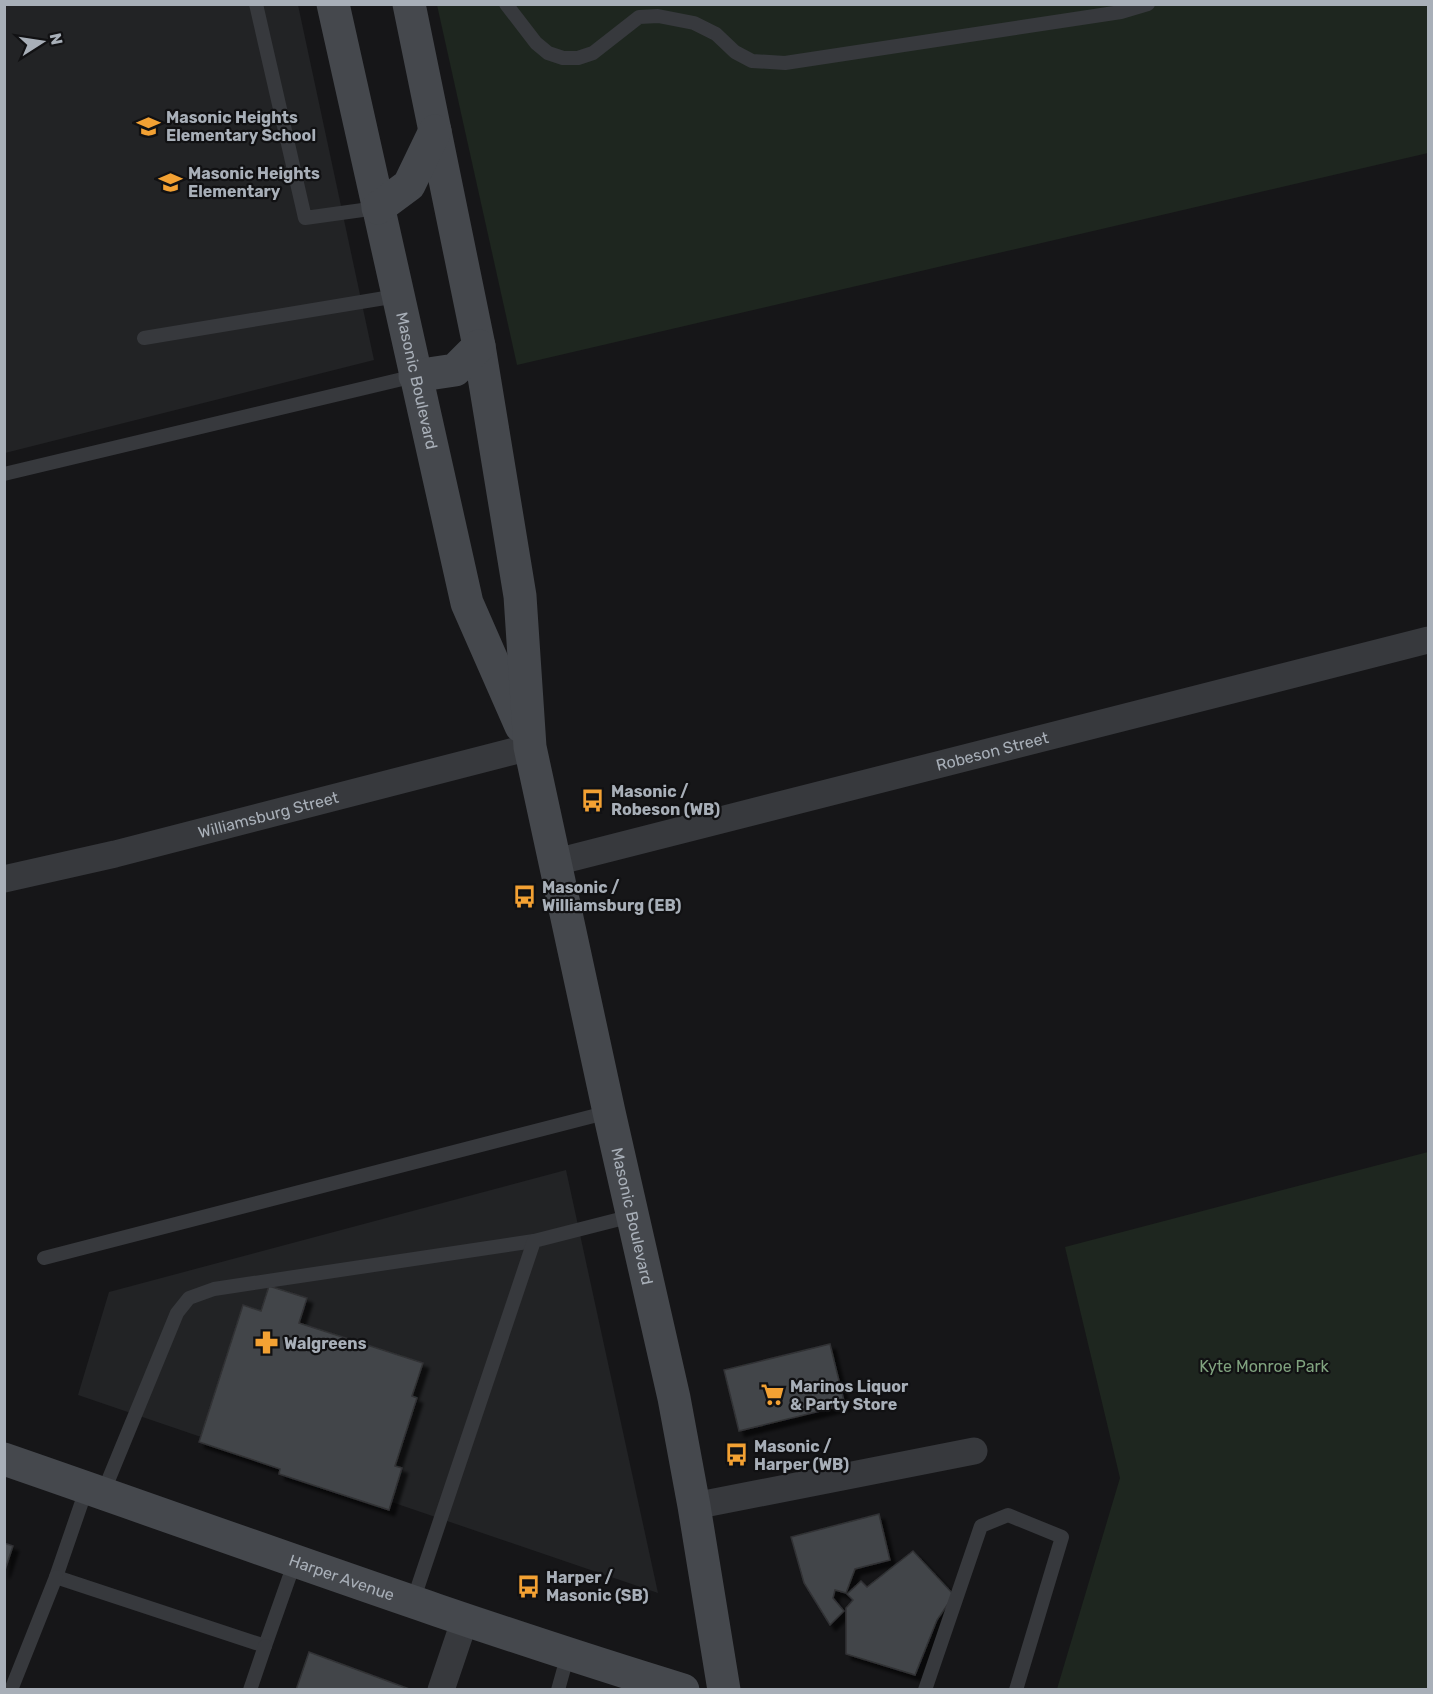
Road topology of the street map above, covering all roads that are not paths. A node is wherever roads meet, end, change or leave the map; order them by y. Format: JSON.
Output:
{"nodes":[{"id":1,"x":255,"y":4,"type":"edge"},
{"id":2,"x":333,"y":4,"type":"edge"},
{"id":3,"x":392,"y":4,"type":"edge"},
{"id":4,"x":409,"y":4,"type":"edge"},
{"id":5,"x":506,"y":4,"type":"edge"},
{"id":6,"x":1148,"y":4,"type":"edge"},
{"id":7,"x":416,"y":38,"type":"junction"},
{"id":8,"x":435,"y":131,"type":"junction"},
{"id":9,"x":378,"y":208,"type":"junction"},
{"id":10,"x":397,"y":296,"type":"junction"},
{"id":11,"x":144,"y":338,"type":"dead end"},
{"id":12,"x":479,"y":346,"type":"junction"},
{"id":13,"x":415,"y":376,"type":"junction"},
{"id":14,"x":4,"y":474,"type":"edge"},
{"id":15,"x":1428,"y":640,"type":"edge"},
{"id":16,"x":531,"y":747,"type":"junction"},
{"id":17,"x":556,"y":862,"type":"junction"},
{"id":18,"x":4,"y":879,"type":"edge"},
{"id":19,"x":609,"y":1112,"type":"junction"},
{"id":20,"x":632,"y":1216,"type":"junction"},
{"id":21,"x":534,"y":1241,"type":"junction"},
{"id":22,"x":44,"y":1258,"type":"dead end"},
{"id":23,"x":974,"y":1451,"type":"dead end"},
{"id":24,"x":4,"y":1459,"type":"edge"},
{"id":25,"x":95,"y":1490,"type":"junction"},
{"id":26,"x":694,"y":1506,"type":"junction"},
{"id":27,"x":295,"y":1560,"type":"junction"},
{"id":28,"x":56,"y":1577,"type":"junction"},
{"id":29,"x":413,"y":1601,"type":"junction"},
{"id":30,"x":465,"y":1619,"type":"junction"},
{"id":31,"x":265,"y":1646,"type":"junction"},
{"id":32,"x":568,"y":1654,"type":"junction"},
{"id":33,"x":11,"y":1689,"type":"edge"},
{"id":34,"x":250,"y":1689,"type":"edge"},
{"id":35,"x":441,"y":1689,"type":"edge"},
{"id":36,"x":558,"y":1689,"type":"edge"},
{"id":37,"x":683,"y":1689,"type":"edge"},
{"id":38,"x":724,"y":1689,"type":"edge"},
{"id":39,"x":925,"y":1689,"type":"edge"},
{"id":40,"x":1016,"y":1689,"type":"edge"}],
"edges":[{"from":1,"to":9,"type":"lane"},
{"from":2,"to":9,"type":"main road","name":"Masonic Boulevard"},
{"from":3,"to":7,"type":"main road"},
{"from":4,"to":7,"type":"main road","name":"Masonic Boulevard"},
{"from":5,"to":6,"type":"lane"},
{"from":7,"to":8,"type":"main road","name":"Masonic Boulevard"},
{"from":8,"to":9,"type":"main road"},
{"from":8,"to":12,"type":"main road","name":"Masonic Boulevard"},
{"from":9,"to":10,"type":"main road","name":"Masonic Boulevard"},
{"from":10,"to":11,"type":"lane"},
{"from":10,"to":13,"type":"main road","name":"Masonic Boulevard"},
{"from":12,"to":13,"type":"main road"},
{"from":12,"to":16,"type":"main road","name":"Masonic Boulevard"},
{"from":13,"to":14,"type":"lane"},
{"from":13,"to":16,"type":"main road","name":"Masonic Boulevard"},
{"from":15,"to":17,"type":"street","name":"Robeson Street"},
{"from":16,"to":17,"type":"main road","name":"Masonic Boulevard"},
{"from":16,"to":18,"type":"street","name":"Williamsburg Street"},
{"from":17,"to":19,"type":"main road","name":"Masonic Boulevard"},
{"from":19,"to":20,"type":"main road","name":"Masonic Boulevard"},
{"from":19,"to":22,"type":"lane"},
{"from":20,"to":21,"type":"lane"},
{"from":20,"to":26,"type":"main road","name":"Masonic Boulevard"},
{"from":21,"to":25,"type":"lane"},
{"from":21,"to":29,"type":"lane"},
{"from":23,"to":26,"type":"street"},
{"from":24,"to":25,"type":"main road","name":"Harper Avenue"},
{"from":25,"to":27,"type":"main road","name":"Harper Avenue"},
{"from":25,"to":28,"type":"lane"},
{"from":26,"to":38,"type":"main road","name":"Masonic Boulevard"},
{"from":27,"to":29,"type":"main road","name":"Harper Avenue"},
{"from":27,"to":31,"type":"lane"},
{"from":28,"to":31,"type":"lane"},
{"from":28,"to":33,"type":"lane"},
{"from":29,"to":30,"type":"main road","name":"Harper Avenue"},
{"from":30,"to":32,"type":"main road","name":"Harper Avenue"},
{"from":30,"to":35,"type":"street"},
{"from":31,"to":34,"type":"lane"},
{"from":32,"to":36,"type":"lane"},
{"from":32,"to":37,"type":"main road","name":"Harper Avenue"},
{"from":39,"to":40,"type":"lane"}]}
